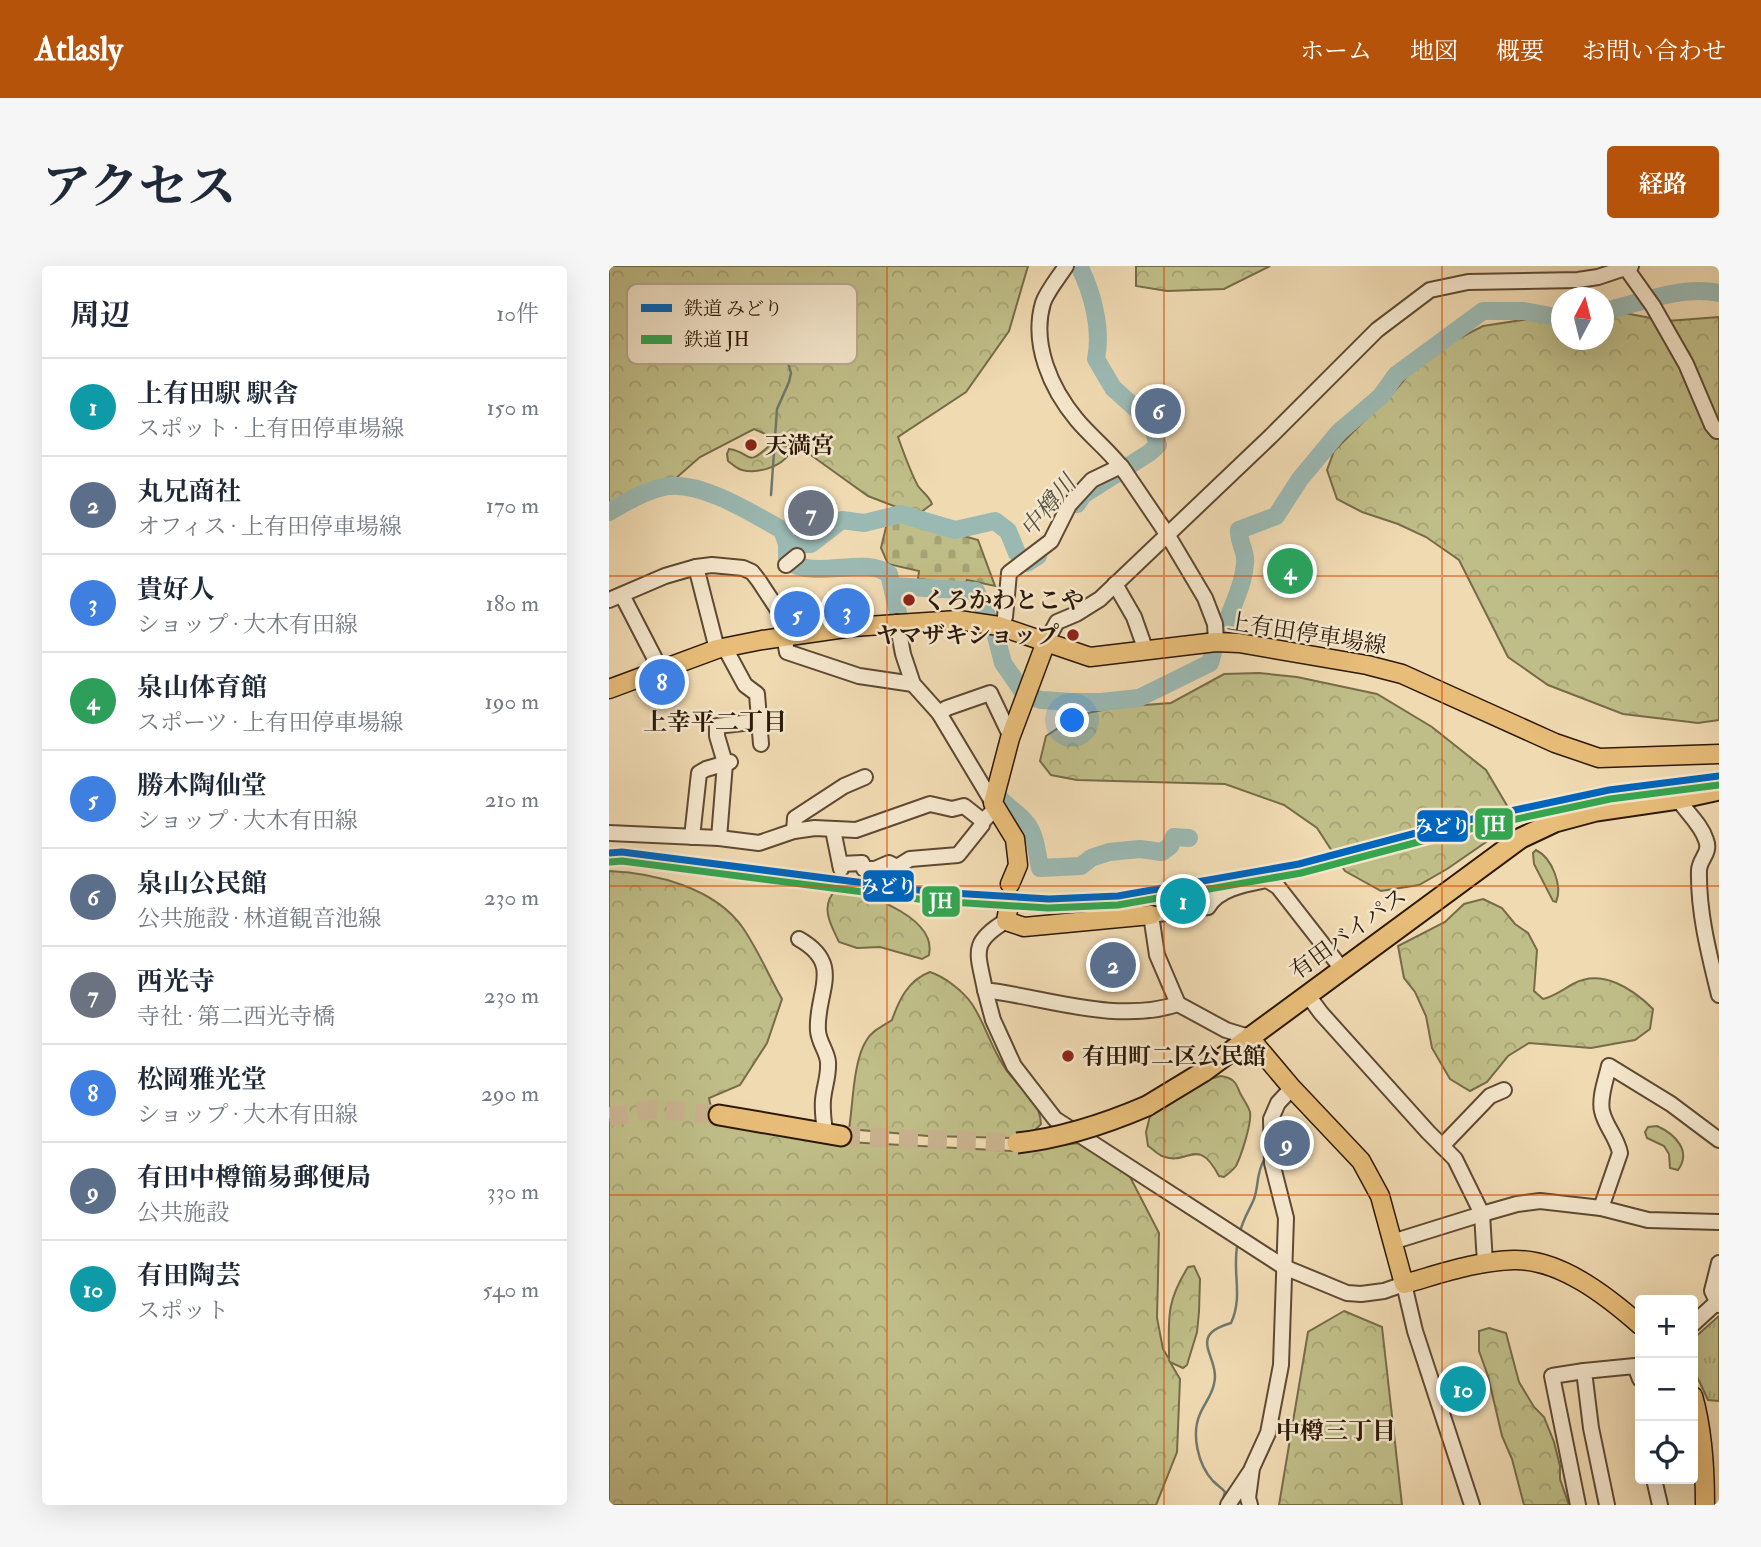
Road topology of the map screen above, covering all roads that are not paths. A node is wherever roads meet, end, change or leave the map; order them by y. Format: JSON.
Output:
{"nodes":[{"id":1,"x":1066,"y":266,"type":"edge"},
{"id":2,"x":1628,"y":267,"type":"edge"},
{"id":3,"x":1719,"y":431,"type":"edge"},
{"id":4,"x":1125,"y":472,"type":"junction"},
{"id":5,"x":1167,"y":534,"type":"junction"},
{"id":6,"x":696,"y":567,"type":"junction"},
{"id":7,"x":1115,"y":584,"type":"junction"},
{"id":8,"x":616,"y":597,"type":"edge"},
{"id":9,"x":1005,"y":617,"type":"dead end"},
{"id":10,"x":897,"y":622,"type":"junction"},
{"id":11,"x":785,"y":637,"type":"junction"},
{"id":12,"x":1047,"y":642,"type":"junction"},
{"id":13,"x":1216,"y":642,"type":"junction"},
{"id":14,"x":721,"y":649,"type":"junction"},
{"id":15,"x":1146,"y":651,"type":"junction"},
{"id":16,"x":656,"y":671,"type":"junction"},
{"id":17,"x":913,"y":684,"type":"junction"},
{"id":18,"x":609,"y":690,"type":"edge"},
{"id":19,"x":942,"y":711,"type":"junction"},
{"id":20,"x":760,"y":721,"type":"junction"},
{"id":21,"x":1011,"y":737,"type":"junction"},
{"id":22,"x":761,"y":744,"type":"dead end"},
{"id":23,"x":1719,"y":754,"type":"edge"},
{"id":24,"x":728,"y":763,"type":"junction"},
{"id":25,"x":865,"y":777,"type":"dead end"},
{"id":26,"x":1719,"y":790,"type":"edge"},
{"id":27,"x":1678,"y":799,"type":"junction"},
{"id":28,"x":995,"y":806,"type":"junction"},
{"id":29,"x":983,"y":821,"type":"junction"},
{"id":30,"x":833,"y":830,"type":"junction"},
{"id":31,"x":794,"y":831,"type":"junction"},
{"id":32,"x":609,"y":832,"type":"edge"},
{"id":33,"x":692,"y":837,"type":"junction"},
{"id":34,"x":719,"y":838,"type":"junction"},
{"id":35,"x":1010,"y":884,"type":"dead end"},
{"id":36,"x":1007,"y":915,"type":"joint"},
{"id":37,"x":1151,"y":915,"type":"junction"},
{"id":38,"x":799,"y":939,"type":"dead end"},
{"id":39,"x":1342,"y":969,"type":"junction"},
{"id":40,"x":985,"y":990,"type":"junction"},
{"id":41,"x":1307,"y":994,"type":"junction"},
{"id":42,"x":1719,"y":995,"type":"edge"},
{"id":43,"x":1178,"y":1004,"type":"junction"},
{"id":44,"x":1248,"y":1037,"type":"junction"},
{"id":45,"x":1292,"y":1088,"type":"junction"},
{"id":46,"x":1504,"y":1090,"type":"dead end"},
{"id":47,"x":719,"y":1115,"type":"tunnel mouth"},
{"id":48,"x":833,"y":1135,"type":"joint"},
{"id":49,"x":1719,"y":1140,"type":"edge"},
{"id":50,"x":1017,"y":1143,"type":"tunnel mouth"},
{"id":51,"x":1442,"y":1146,"type":"junction"},
{"id":52,"x":1601,"y":1208,"type":"junction"},
{"id":53,"x":1482,"y":1214,"type":"junction"},
{"id":54,"x":1719,"y":1222,"type":"edge"},
{"id":55,"x":1392,"y":1242,"type":"junction"},
{"id":56,"x":1485,"y":1263,"type":"junction"},
{"id":57,"x":1719,"y":1264,"type":"edge"},
{"id":58,"x":1284,"y":1267,"type":"junction"},
{"id":59,"x":1404,"y":1284,"type":"junction"},
{"id":60,"x":1718,"y":1304,"type":"edge"},
{"id":61,"x":1635,"y":1320,"type":"edge"},
{"id":62,"x":1698,"y":1320,"type":"edge"},
{"id":63,"x":1635,"y":1366,"type":"edge"},
{"id":64,"x":1584,"y":1371,"type":"junction"},
{"id":65,"x":1698,"y":1413,"type":"edge"},
{"id":66,"x":1252,"y":1468,"type":"junction"},
{"id":67,"x":1655,"y":1484,"type":"edge"},
{"id":68,"x":1228,"y":1505,"type":"edge"},
{"id":69,"x":1250,"y":1505,"type":"edge"},
{"id":70,"x":1472,"y":1505,"type":"edge"},
{"id":71,"x":1578,"y":1505,"type":"edge"},
{"id":72,"x":1607,"y":1505,"type":"edge"},
{"id":73,"x":1660,"y":1505,"type":"edge"},
{"id":74,"x":1705,"y":1505,"type":"edge"}],
"edges":[{"from":1,"to":4,"type":"street"},
{"from":2,"to":3,"type":"street"},
{"from":2,"to":5,"type":"street"},
{"from":4,"to":5,"type":"street"},
{"from":4,"to":9,"type":"street"},
{"from":5,"to":7,"type":"street"},
{"from":5,"to":13,"type":"street"},
{"from":6,"to":8,"type":"street"},
{"from":6,"to":11,"type":"street"},
{"from":6,"to":14,"type":"street"},
{"from":7,"to":12,"type":"street"},
{"from":7,"to":15,"type":"street"},
{"from":8,"to":16,"type":"street"},
{"from":10,"to":11,"type":"main road","name":"上有田停車場線"},
{"from":10,"to":12,"type":"main road","name":"上有田停車場線"},
{"from":10,"to":17,"type":"street"},
{"from":11,"to":14,"type":"main road","name":"上有田停車場線"},
{"from":11,"to":17,"type":"street"},
{"from":12,"to":15,"type":"main road","name":"上有田停車場線"},
{"from":12,"to":21,"type":"main road"},
{"from":13,"to":15,"type":"main road","name":"上有田停車場線"},
{"from":13,"to":23,"type":"main road","name":"上有田停車場線"},
{"from":14,"to":16,"type":"main road","name":"上有田停車場線"},
{"from":14,"to":20,"type":"street"},
{"from":16,"to":18,"type":"main road","name":"上有田停車場線"},
{"from":17,"to":19,"type":"street"},
{"from":19,"to":21,"type":"street"},
{"from":19,"to":28,"type":"street"},
{"from":20,"to":22,"type":"street"},
{"from":20,"to":24,"type":"street"},
{"from":21,"to":28,"type":"main road"},
{"from":24,"to":33,"type":"street"},
{"from":24,"to":34,"type":"street"},
{"from":25,"to":31,"type":"street"},
{"from":26,"to":27,"type":"highway","name":"有田バイパス"},
{"from":27,"to":39,"type":"highway","name":"有田バイパス"},
{"from":27,"to":42,"type":"street"},
{"from":28,"to":29,"type":"street"},
{"from":28,"to":35,"type":"main road"},
{"from":29,"to":30,"type":"street"},
{"from":29,"to":30,"type":"street"},
{"from":30,"to":31,"type":"street"},
{"from":31,"to":34,"type":"street"},
{"from":32,"to":33,"type":"street"},
{"from":33,"to":34,"type":"street"},
{"from":36,"to":37,"type":"main road"},
{"from":36,"to":40,"type":"street"},
{"from":37,"to":39,"type":"street"},
{"from":37,"to":43,"type":"street"},
{"from":38,"to":48,"type":"street"},
{"from":39,"to":41,"type":"highway","name":"有田バイパス"},
{"from":40,"to":43,"type":"street"},
{"from":40,"to":58,"type":"street"},
{"from":41,"to":44,"type":"highway","name":"有田バイパス"},
{"from":41,"to":51,"type":"street"},
{"from":43,"to":44,"type":"street"},
{"from":44,"to":45,"type":"main road"},
{"from":44,"to":50,"type":"highway","name":"有田バイパス","bridge":true},
{"from":45,"to":55,"type":"main road"},
{"from":45,"to":58,"type":"street"},
{"from":46,"to":51,"type":"street"},
{"from":47,"to":48,"type":"highway"},
{"from":49,"to":52,"type":"street"},
{"from":51,"to":53,"type":"street"},
{"from":52,"to":53,"type":"street"},
{"from":52,"to":54,"type":"street"},
{"from":53,"to":55,"type":"street"},
{"from":53,"to":56,"type":"street"},
{"from":55,"to":59,"type":"main road"},
{"from":56,"to":59,"type":"main road"},
{"from":56,"to":61,"type":"main road"},
{"from":57,"to":60,"type":"street"},
{"from":58,"to":59,"type":"street"},
{"from":58,"to":66,"type":"street"},
{"from":59,"to":70,"type":"street"},
{"from":60,"to":62,"type":"street"},
{"from":63,"to":64,"type":"street"},
{"from":64,"to":71,"type":"street"},
{"from":64,"to":72,"type":"street"},
{"from":65,"to":74,"type":"main road"},
{"from":66,"to":68,"type":"street"},
{"from":66,"to":69,"type":"street"},
{"from":67,"to":73,"type":"street"}]}
